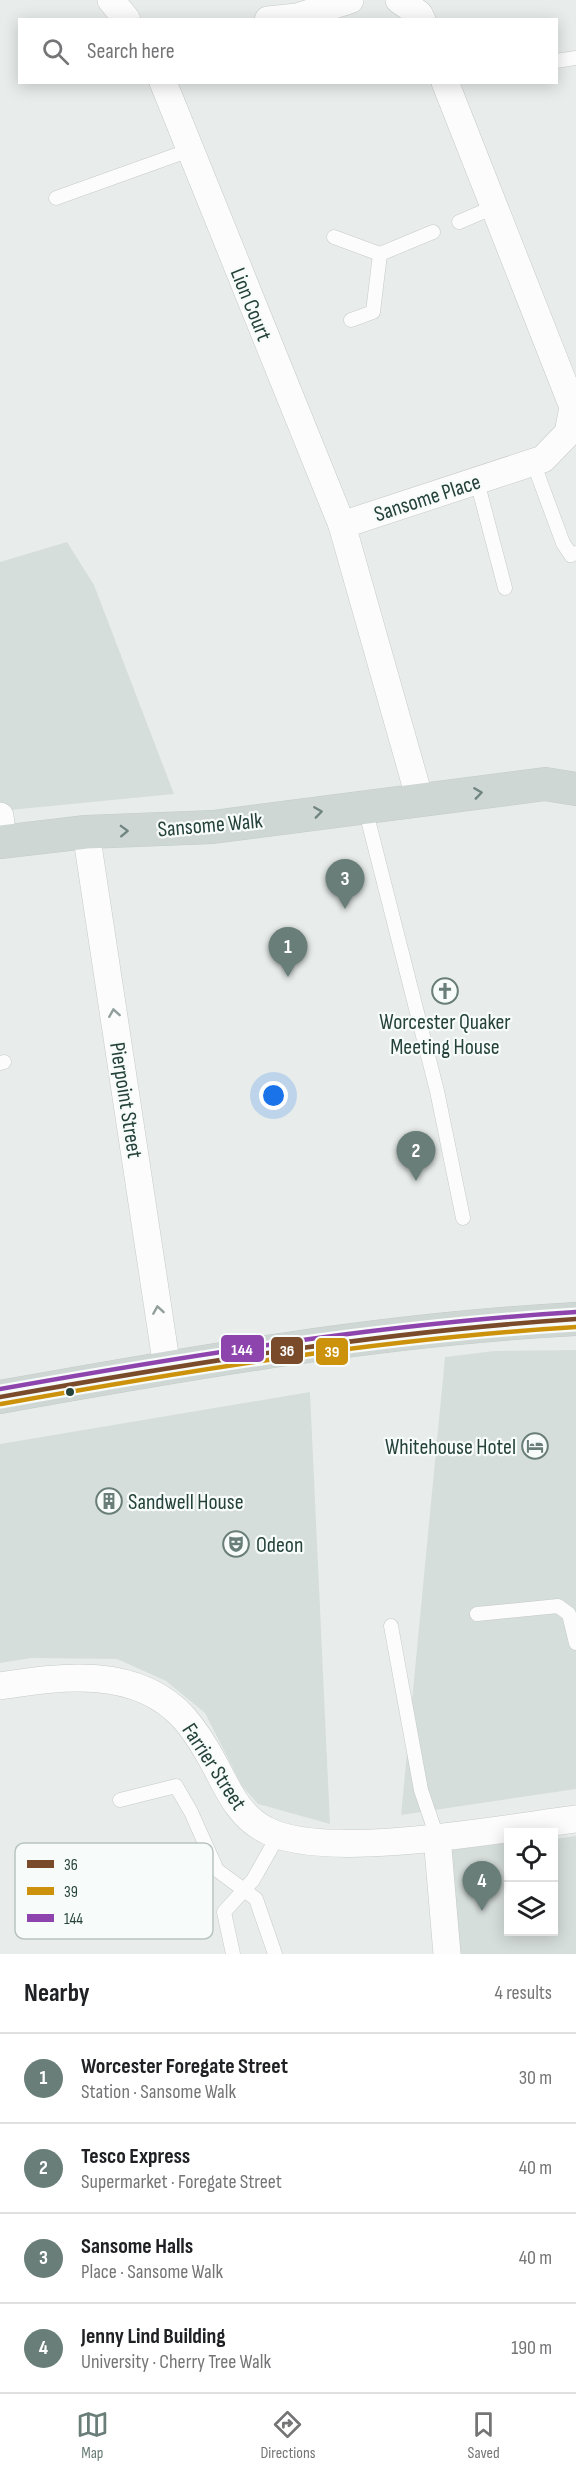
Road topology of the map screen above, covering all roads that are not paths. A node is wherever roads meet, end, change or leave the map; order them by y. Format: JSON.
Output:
{"nodes":[{"id":1,"x":111,"y":0,"type":"edge"},
{"id":2,"x":350,"y":0,"type":"edge"},
{"id":3,"x":399,"y":0,"type":"edge"},
{"id":4,"x":125,"y":18,"type":"edge"},
{"id":5,"x":287,"y":18,"type":"edge"},
{"id":6,"x":421,"y":18,"type":"edge"},
{"id":7,"x":576,"y":58,"type":"edge"},
{"id":8,"x":558,"y":61,"type":"edge"},
{"id":9,"x":164,"y":84,"type":"edge"},
{"id":10,"x":447,"y":84,"type":"edge"},
{"id":11,"x":190,"y":150,"type":"junction"},
{"id":12,"x":56,"y":198,"type":"dead end"},
{"id":13,"x":494,"y":207,"type":"junction"},
{"id":14,"x":459,"y":222,"type":"dead end"},
{"id":15,"x":433,"y":232,"type":"dead end"},
{"id":16,"x":334,"y":237,"type":"dead end"},
{"id":17,"x":380,"y":254,"type":"junction"},
{"id":18,"x":351,"y":320,"type":"dead end"},
{"id":19,"x":533,"y":462,"type":"junction"},
{"id":20,"x":477,"y":481,"type":"junction"},
{"id":21,"x":342,"y":525,"type":"junction"},
{"id":22,"x":576,"y":553,"type":"edge"},
{"id":23,"x":505,"y":588,"type":"dead end"},
{"id":24,"x":576,"y":789,"type":"edge"},
{"id":25,"x":420,"y":800,"type":"junction"},
{"id":26,"x":365,"y":806,"type":"junction"},
{"id":27,"x":86,"y":832,"type":"junction"},
{"id":28,"x":2,"y":838,"type":"edge"},
{"id":29,"x":463,"y":1218,"type":"dead end"},
{"id":30,"x":576,"y":1319,"type":"edge"},
{"id":31,"x":167,"y":1368,"type":"junction"},
{"id":32,"x":0,"y":1397,"type":"edge"},
{"id":33,"x":477,"y":1614,"type":"dead end"},
{"id":34,"x":391,"y":1626,"type":"dead end"},
{"id":35,"x":576,"y":1643,"type":"edge"},
{"id":36,"x":0,"y":1686,"type":"edge"},
{"id":37,"x":120,"y":1800,"type":"dead end"},
{"id":38,"x":576,"y":1819,"type":"edge"},
{"id":39,"x":279,"y":1834,"type":"junction"},
{"id":40,"x":437,"y":1837,"type":"junction"},
{"id":41,"x":205,"y":1843,"type":"edge"},
{"id":42,"x":213,"y":1861,"type":"edge"},
{"id":43,"x":244,"y":1889,"type":"junction"},
{"id":44,"x":233,"y":1954,"type":"edge"},
{"id":45,"x":276,"y":1954,"type":"edge"},
{"id":46,"x":447,"y":1954,"type":"edge"}],
"edges":[{"from":1,"to":4,"type":"street"},
{"from":2,"to":5,"type":"street"},
{"from":3,"to":6,"type":"street"},
{"from":7,"to":8,"type":"lane"},
{"from":9,"to":11,"type":"street","name":"Lion Court"},
{"from":10,"to":13,"type":"street","name":"Sansome Place"},
{"from":11,"to":12,"type":"lane"},
{"from":11,"to":21,"type":"street","name":"Lion Court"},
{"from":13,"to":14,"type":"lane"},
{"from":13,"to":19,"type":"street","name":"Sansome Place"},
{"from":15,"to":17,"type":"lane"},
{"from":16,"to":17,"type":"lane"},
{"from":17,"to":18,"type":"lane"},
{"from":19,"to":20,"type":"street","name":"Sansome Place"},
{"from":19,"to":22,"type":"lane"},
{"from":20,"to":21,"type":"street","name":"Sansome Place"},
{"from":20,"to":23,"type":"lane"},
{"from":21,"to":25,"type":"street"},
{"from":25,"to":24,"type":"main road","one_way":true},
{"from":25,"to":26,"type":"main road","name":"Sansome Walk"},
{"from":27,"to":26,"type":"main road","name":"Sansome Walk","one_way":true},
{"from":26,"to":29,"type":"lane"},
{"from":27,"to":28,"type":"main road","name":"Sansome Walk"},
{"from":31,"to":27,"type":"street","name":"Pierpoint Street","one_way":true},
{"from":30,"to":31,"type":"main road"},
{"from":31,"to":32,"type":"main road"},
{"from":33,"to":35,"type":"lane"},
{"from":34,"to":40,"type":"lane"},
{"from":36,"to":39,"type":"street","name":"Farrier Street"},
{"from":37,"to":41,"type":"lane"},
{"from":38,"to":40,"type":"street","name":"Farrier Street"},
{"from":39,"to":40,"type":"street","name":"Farrier Street"},
{"from":39,"to":43,"type":"lane"},
{"from":40,"to":46,"type":"street"},
{"from":42,"to":43,"type":"lane"},
{"from":43,"to":44,"type":"lane"},
{"from":43,"to":45,"type":"lane"}]}
